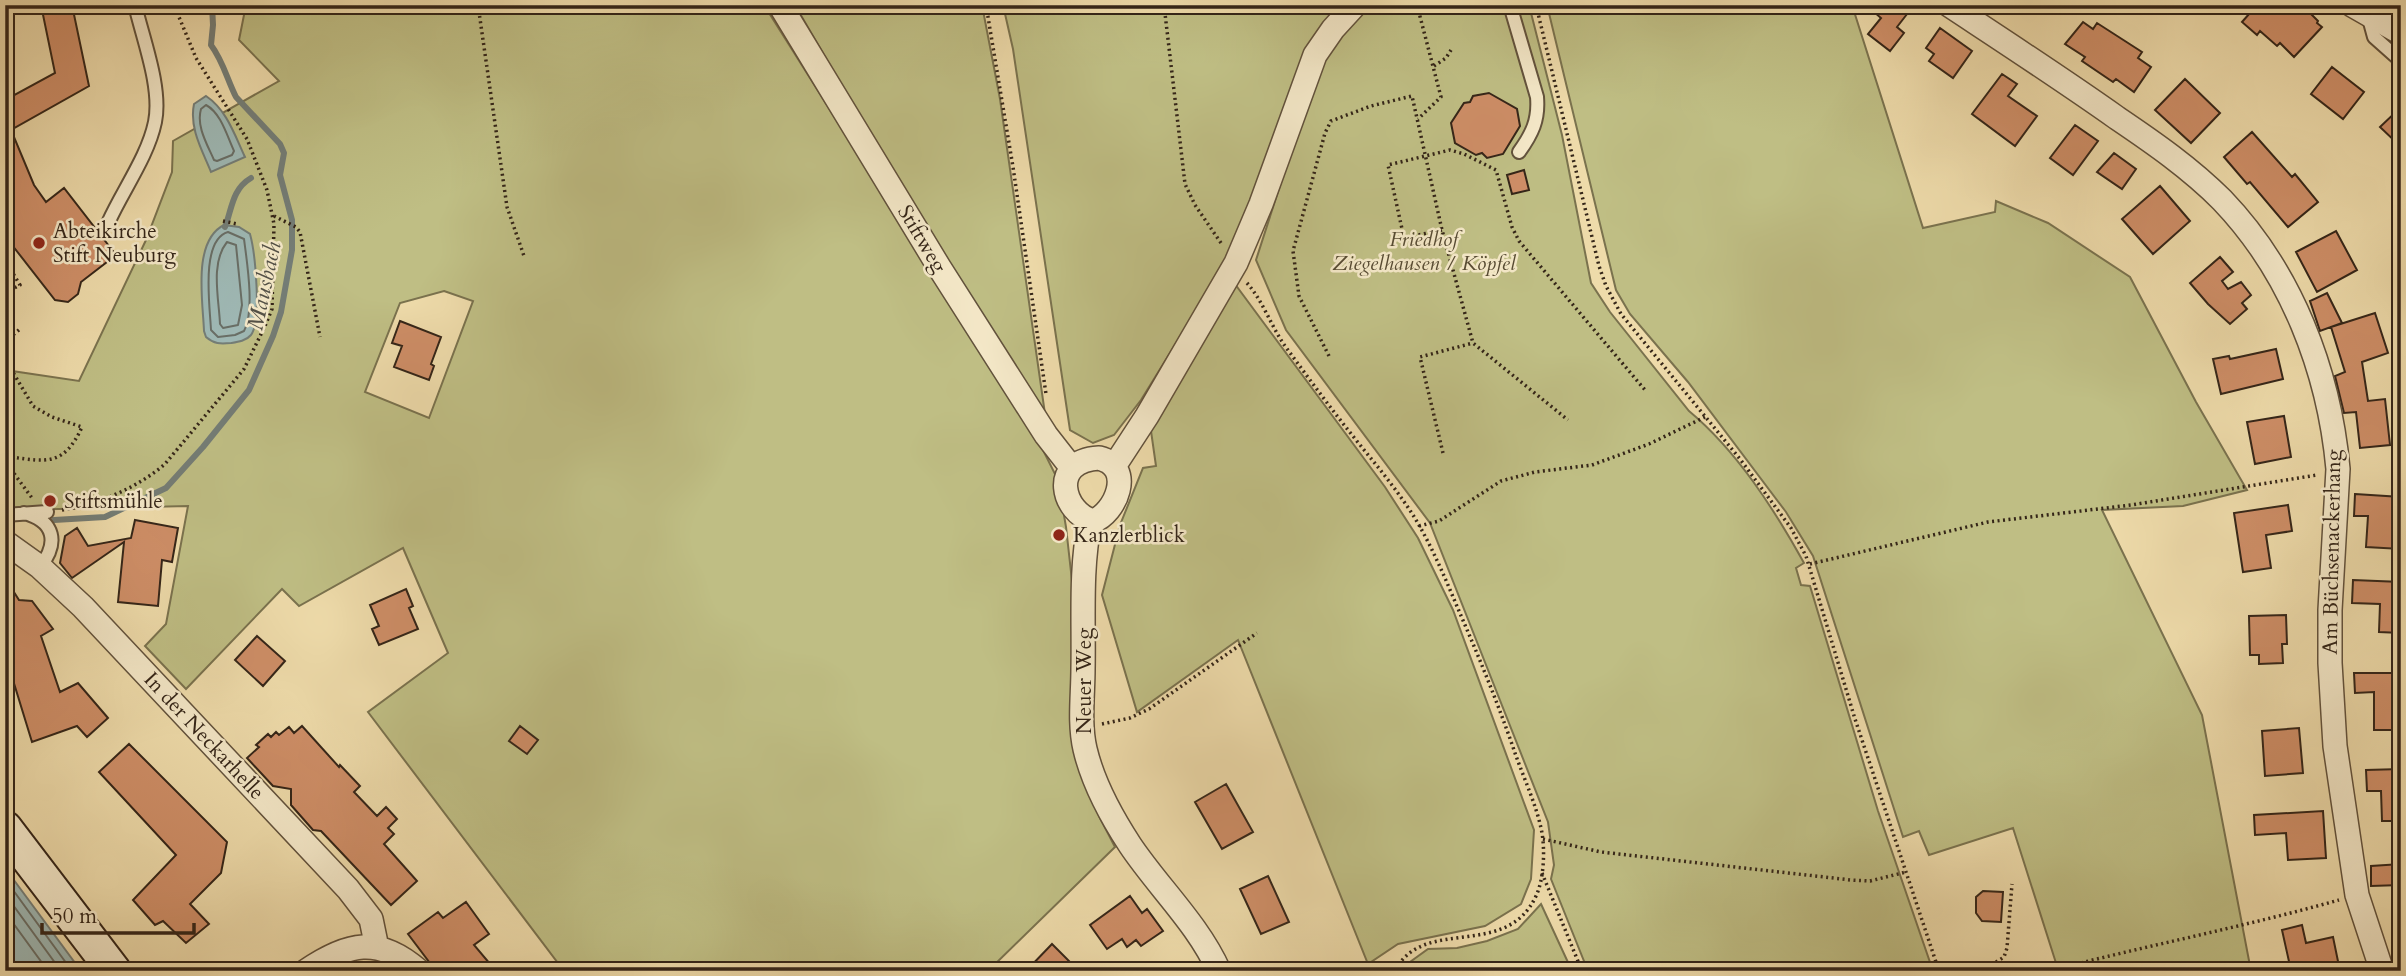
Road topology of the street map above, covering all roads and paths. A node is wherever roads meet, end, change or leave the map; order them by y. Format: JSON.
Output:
{"nodes":[{"id":1,"x":135,"y":5,"type":"edge"},
{"id":2,"x":174,"y":5,"type":"edge"},
{"id":3,"x":478,"y":5,"type":"edge"},
{"id":4,"x":780,"y":5,"type":"edge"},
{"id":5,"x":986,"y":5,"type":"edge"},
{"id":6,"x":1164,"y":5,"type":"edge"},
{"id":7,"x":1355,"y":5,"type":"edge"},
{"id":8,"x":1426,"y":5,"type":"edge"},
{"id":9,"x":1510,"y":5,"type":"edge"},
{"id":10,"x":1536,"y":5,"type":"edge"},
{"id":11,"x":1949,"y":5,"type":"edge"},
{"id":12,"x":1418,"y":7,"type":"edge"},
{"id":13,"x":2360,"y":10,"type":"edge"},
{"id":14,"x":2401,"y":33,"type":"edge"},
{"id":15,"x":1451,"y":50,"type":"dead end"},
{"id":16,"x":2401,"y":61,"type":"edge"},
{"id":17,"x":1434,"y":66,"type":"junction"},
{"id":18,"x":1418,"y":120,"type":"junction"},
{"id":19,"x":1519,"y":152,"type":"dead end"},
{"id":20,"x":1425,"y":155,"type":"junction"},
{"id":21,"x":274,"y":216,"type":"junction"},
{"id":22,"x":109,"y":221,"type":"dead end"},
{"id":23,"x":223,"y":221,"type":"dead end"},
{"id":24,"x":237,"y":224,"type":"dead end"},
{"id":25,"x":1442,"y":230,"type":"junction"},
{"id":26,"x":524,"y":256,"type":"dead end"},
{"id":27,"x":5,"y":260,"type":"edge"},
{"id":28,"x":1234,"y":267,"type":"junction"},
{"id":29,"x":5,"y":293,"type":"edge"},
{"id":30,"x":20,"y":329,"type":"dead end"},
{"id":31,"x":320,"y":337,"type":"dead end"},
{"id":32,"x":5,"y":342,"type":"edge"},
{"id":33,"x":1473,"y":343,"type":"junction"},
{"id":34,"x":1329,"y":356,"type":"dead end"},
{"id":35,"x":5,"y":359,"type":"edge"},
{"id":36,"x":1645,"y":390,"type":"dead end"},
{"id":37,"x":1047,"y":396,"type":"dead end"},
{"id":38,"x":1705,"y":416,"type":"junction"},
{"id":39,"x":1568,"y":420,"type":"dead end"},
{"id":40,"x":1443,"y":453,"type":"dead end"},
{"id":41,"x":1115,"y":465,"type":"junction"},
{"id":42,"x":1071,"y":467,"type":"junction"},
{"id":43,"x":2318,"y":475,"type":"dead end"},
{"id":44,"x":43,"y":512,"type":"junction"},
{"id":45,"x":24,"y":513,"type":"junction"},
{"id":46,"x":5,"y":515,"type":"edge"},
{"id":47,"x":1090,"y":521,"type":"junction"},
{"id":48,"x":1419,"y":526,"type":"junction"},
{"id":49,"x":5,"y":542,"type":"edge"},
{"id":50,"x":1810,"y":564,"type":"junction"},
{"id":51,"x":40,"y":567,"type":"junction"},
{"id":52,"x":1257,"y":633,"type":"dead end"},
{"id":53,"x":1083,"y":728,"type":"junction"},
{"id":54,"x":5,"y":828,"type":"edge"},
{"id":55,"x":1543,"y":839,"type":"junction"},
{"id":56,"x":1542,"y":871,"type":"junction"},
{"id":57,"x":1906,"y":872,"type":"junction"},
{"id":58,"x":2012,"y":884,"type":"dead end"},
{"id":59,"x":2357,"y":895,"type":"junction"},
{"id":60,"x":377,"y":948,"type":"junction"},
{"id":61,"x":114,"y":971,"type":"edge"},
{"id":62,"x":306,"y":971,"type":"edge"},
{"id":63,"x":419,"y":971,"type":"edge"},
{"id":64,"x":1219,"y":971,"type":"edge"},
{"id":65,"x":1395,"y":971,"type":"edge"},
{"id":66,"x":1582,"y":971,"type":"edge"},
{"id":67,"x":1939,"y":971,"type":"edge"},
{"id":68,"x":1982,"y":971,"type":"edge"},
{"id":69,"x":2049,"y":971,"type":"edge"},
{"id":70,"x":2382,"y":971,"type":"edge"}],
"edges":[{"from":1,"to":22,"type":"lane"},
{"from":2,"to":21,"type":"path"},
{"from":3,"to":26,"type":"path"},
{"from":4,"to":42,"type":"street","name":"Stiftweg"},
{"from":5,"to":37,"type":"path"},
{"from":6,"to":28,"type":"path"},
{"from":7,"to":28,"type":"street"},
{"from":8,"to":12,"type":"path"},
{"from":9,"to":19,"type":"lane"},
{"from":10,"to":38,"type":"path"},
{"from":11,"to":59,"type":"street","name":"Am Büchsenackerhang"},
{"from":12,"to":17,"type":"path"},
{"from":13,"to":14,"type":"street"},
{"from":13,"to":16,"type":"lane"},
{"from":15,"to":17,"type":"path"},
{"from":17,"to":18,"type":"path"},
{"from":18,"to":20,"type":"path"},
{"from":18,"to":34,"type":"path"},
{"from":20,"to":25,"type":"path"},
{"from":20,"to":25,"type":"path"},
{"from":20,"to":36,"type":"path"},
{"from":21,"to":31,"type":"path"},
{"from":21,"to":44,"type":"path"},
{"from":23,"to":24,"type":"path"},
{"from":25,"to":33,"type":"path"},
{"from":27,"to":29,"type":"path"},
{"from":28,"to":41,"type":"street"},
{"from":28,"to":48,"type":"path"},
{"from":30,"to":32,"type":"path"},
{"from":33,"to":39,"type":"path"},
{"from":33,"to":40,"type":"path"},
{"from":35,"to":44,"type":"path"},
{"from":38,"to":48,"type":"path"},
{"from":38,"to":50,"type":"path"},
{"from":41,"to":42,"type":"street"},
{"from":41,"to":47,"type":"street"},
{"from":42,"to":47,"type":"street"},
{"from":43,"to":50,"type":"path"},
{"from":44,"to":45,"type":"lane"},
{"from":45,"to":46,"type":"lane"},
{"from":45,"to":51,"type":"lane"},
{"from":47,"to":53,"type":"street","name":"Neuer Weg"},
{"from":48,"to":55,"type":"path"},
{"from":49,"to":51,"type":"street","name":"In der Neckarhelle"},
{"from":50,"to":57,"type":"path"},
{"from":51,"to":60,"type":"street","name":"In der Neckarhelle"},
{"from":52,"to":53,"type":"path"},
{"from":53,"to":64,"type":"street","name":"Neuer Weg"},
{"from":54,"to":61,"type":"main road"},
{"from":55,"to":56,"type":"path"},
{"from":55,"to":57,"type":"path"},
{"from":56,"to":65,"type":"path"},
{"from":56,"to":66,"type":"path"},
{"from":57,"to":67,"type":"path"},
{"from":58,"to":68,"type":"path"},
{"from":59,"to":69,"type":"path"},
{"from":59,"to":70,"type":"street","name":"Am Büchsenackerhang"},
{"from":60,"to":62,"type":"street"},
{"from":60,"to":63,"type":"street"}]}
